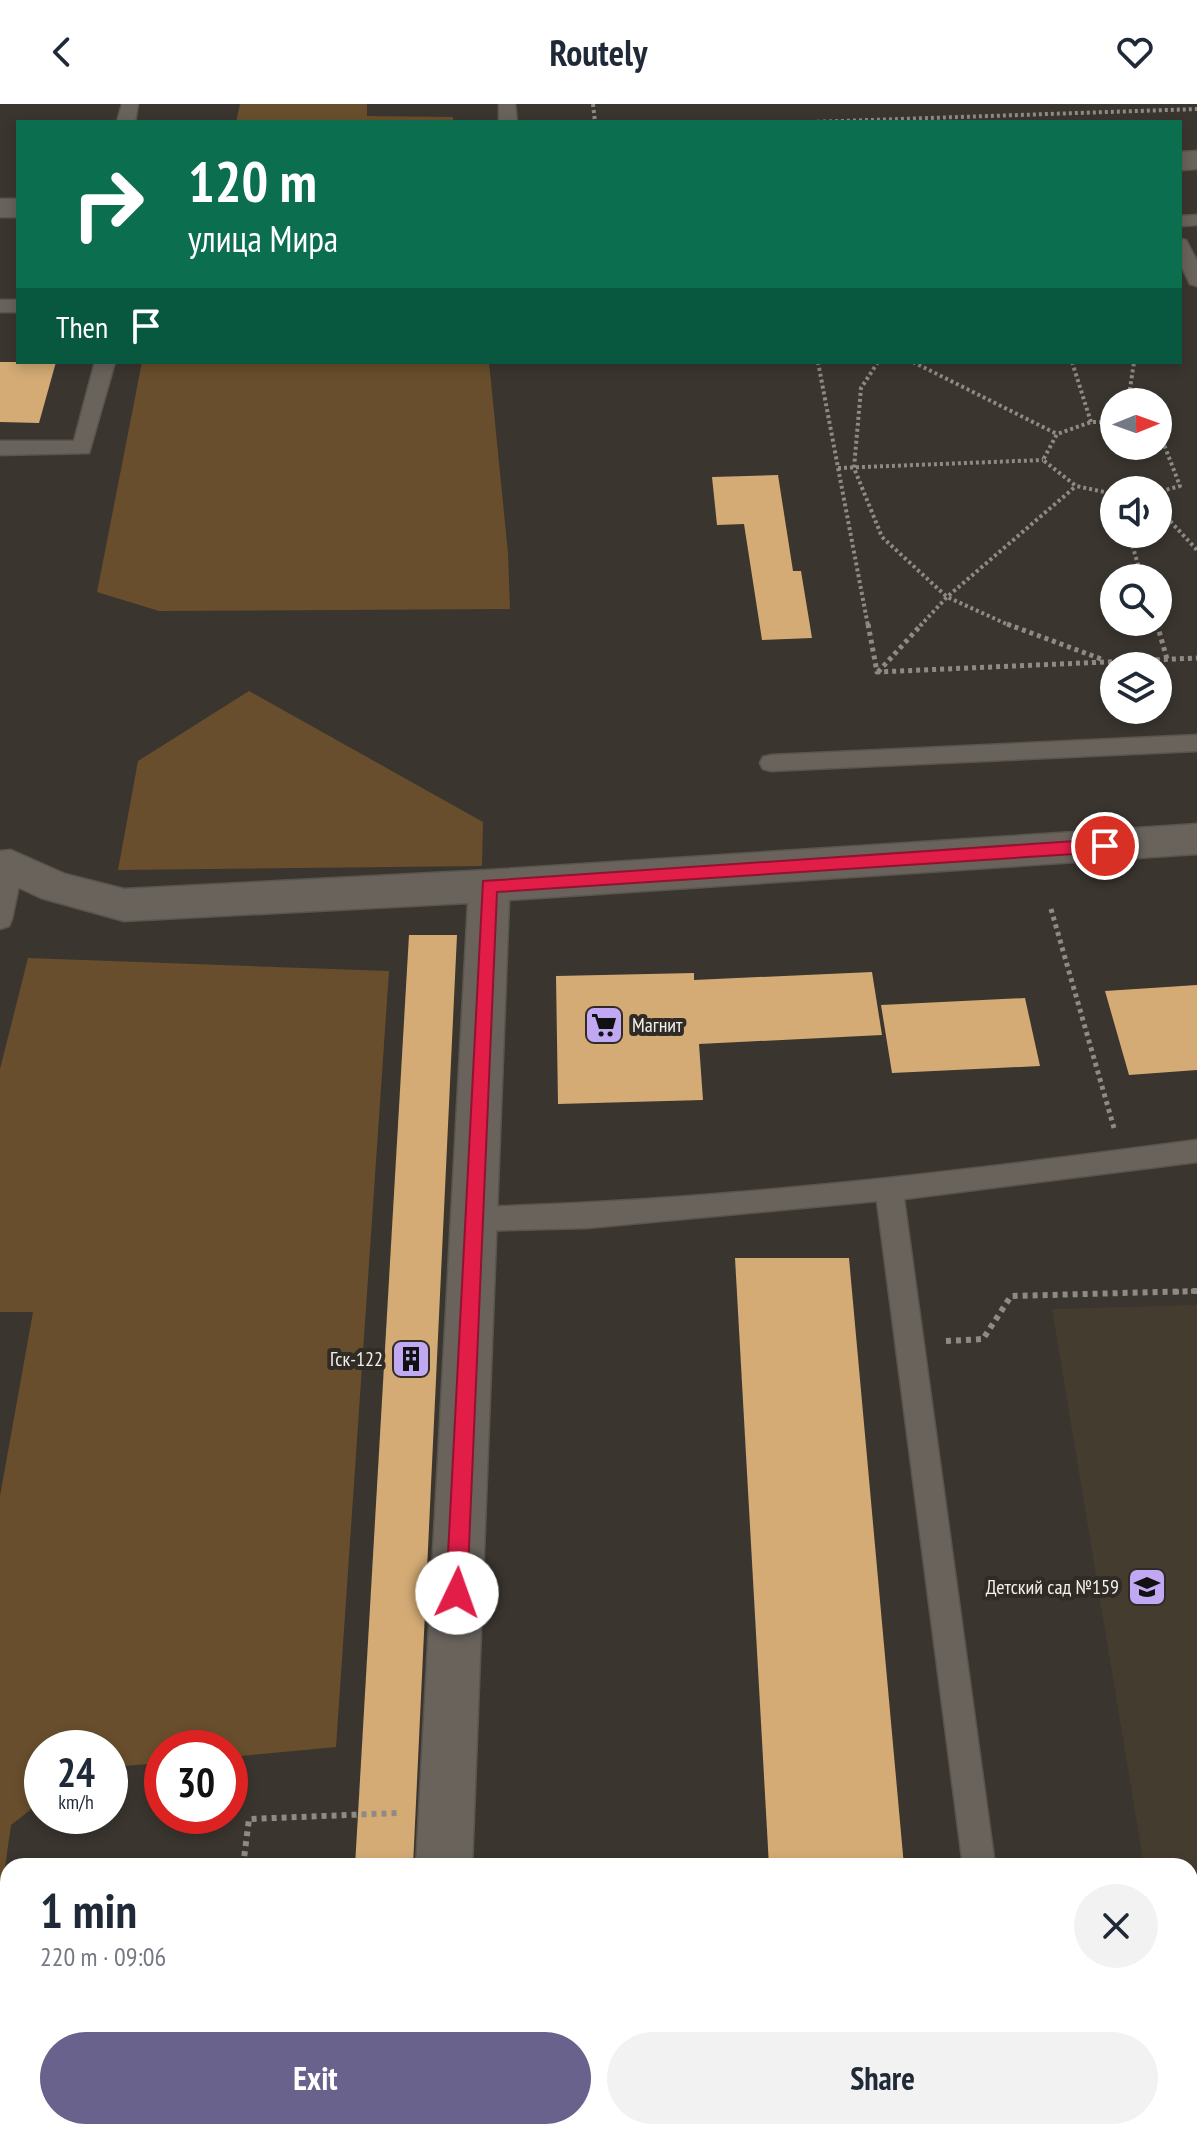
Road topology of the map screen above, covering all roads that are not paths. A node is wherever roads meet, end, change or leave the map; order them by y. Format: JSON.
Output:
{"nodes":[{"id":1,"x":1182,"y":248,"type":"edge"},
{"id":2,"x":1197,"y":280,"type":"edge"},
{"id":3,"x":104,"y":364,"type":"edge"},
{"id":4,"x":0,"y":448,"type":"edge"},
{"id":5,"x":1197,"y":743,"type":"edge"},
{"id":6,"x":771,"y":763,"type":"dead end"},
{"id":7,"x":1197,"y":839,"type":"edge"},
{"id":8,"x":5,"y":866,"type":"edge"},
{"id":9,"x":489,"y":886,"type":"junction"},
{"id":10,"x":0,"y":919,"type":"edge"},
{"id":11,"x":1197,"y":1151,"type":"edge"},
{"id":12,"x":889,"y":1189,"type":"junction"},
{"id":13,"x":474,"y":1219,"type":"junction"},
{"id":14,"x":444,"y":1858,"type":"edge"},
{"id":15,"x":978,"y":1858,"type":"edge"}],
"edges":[{"from":1,"to":2,"type":"lane"},
{"from":3,"to":4,"type":"lane"},
{"from":5,"to":6,"type":"lane"},
{"from":7,"to":9,"type":"street"},
{"from":8,"to":9,"type":"street"},
{"from":8,"to":10,"type":"lane"},
{"from":9,"to":13,"type":"street"},
{"from":11,"to":12,"type":"lane"},
{"from":12,"to":13,"type":"lane"},
{"from":12,"to":15,"type":"lane"},
{"from":13,"to":14,"type":"street"}]}
